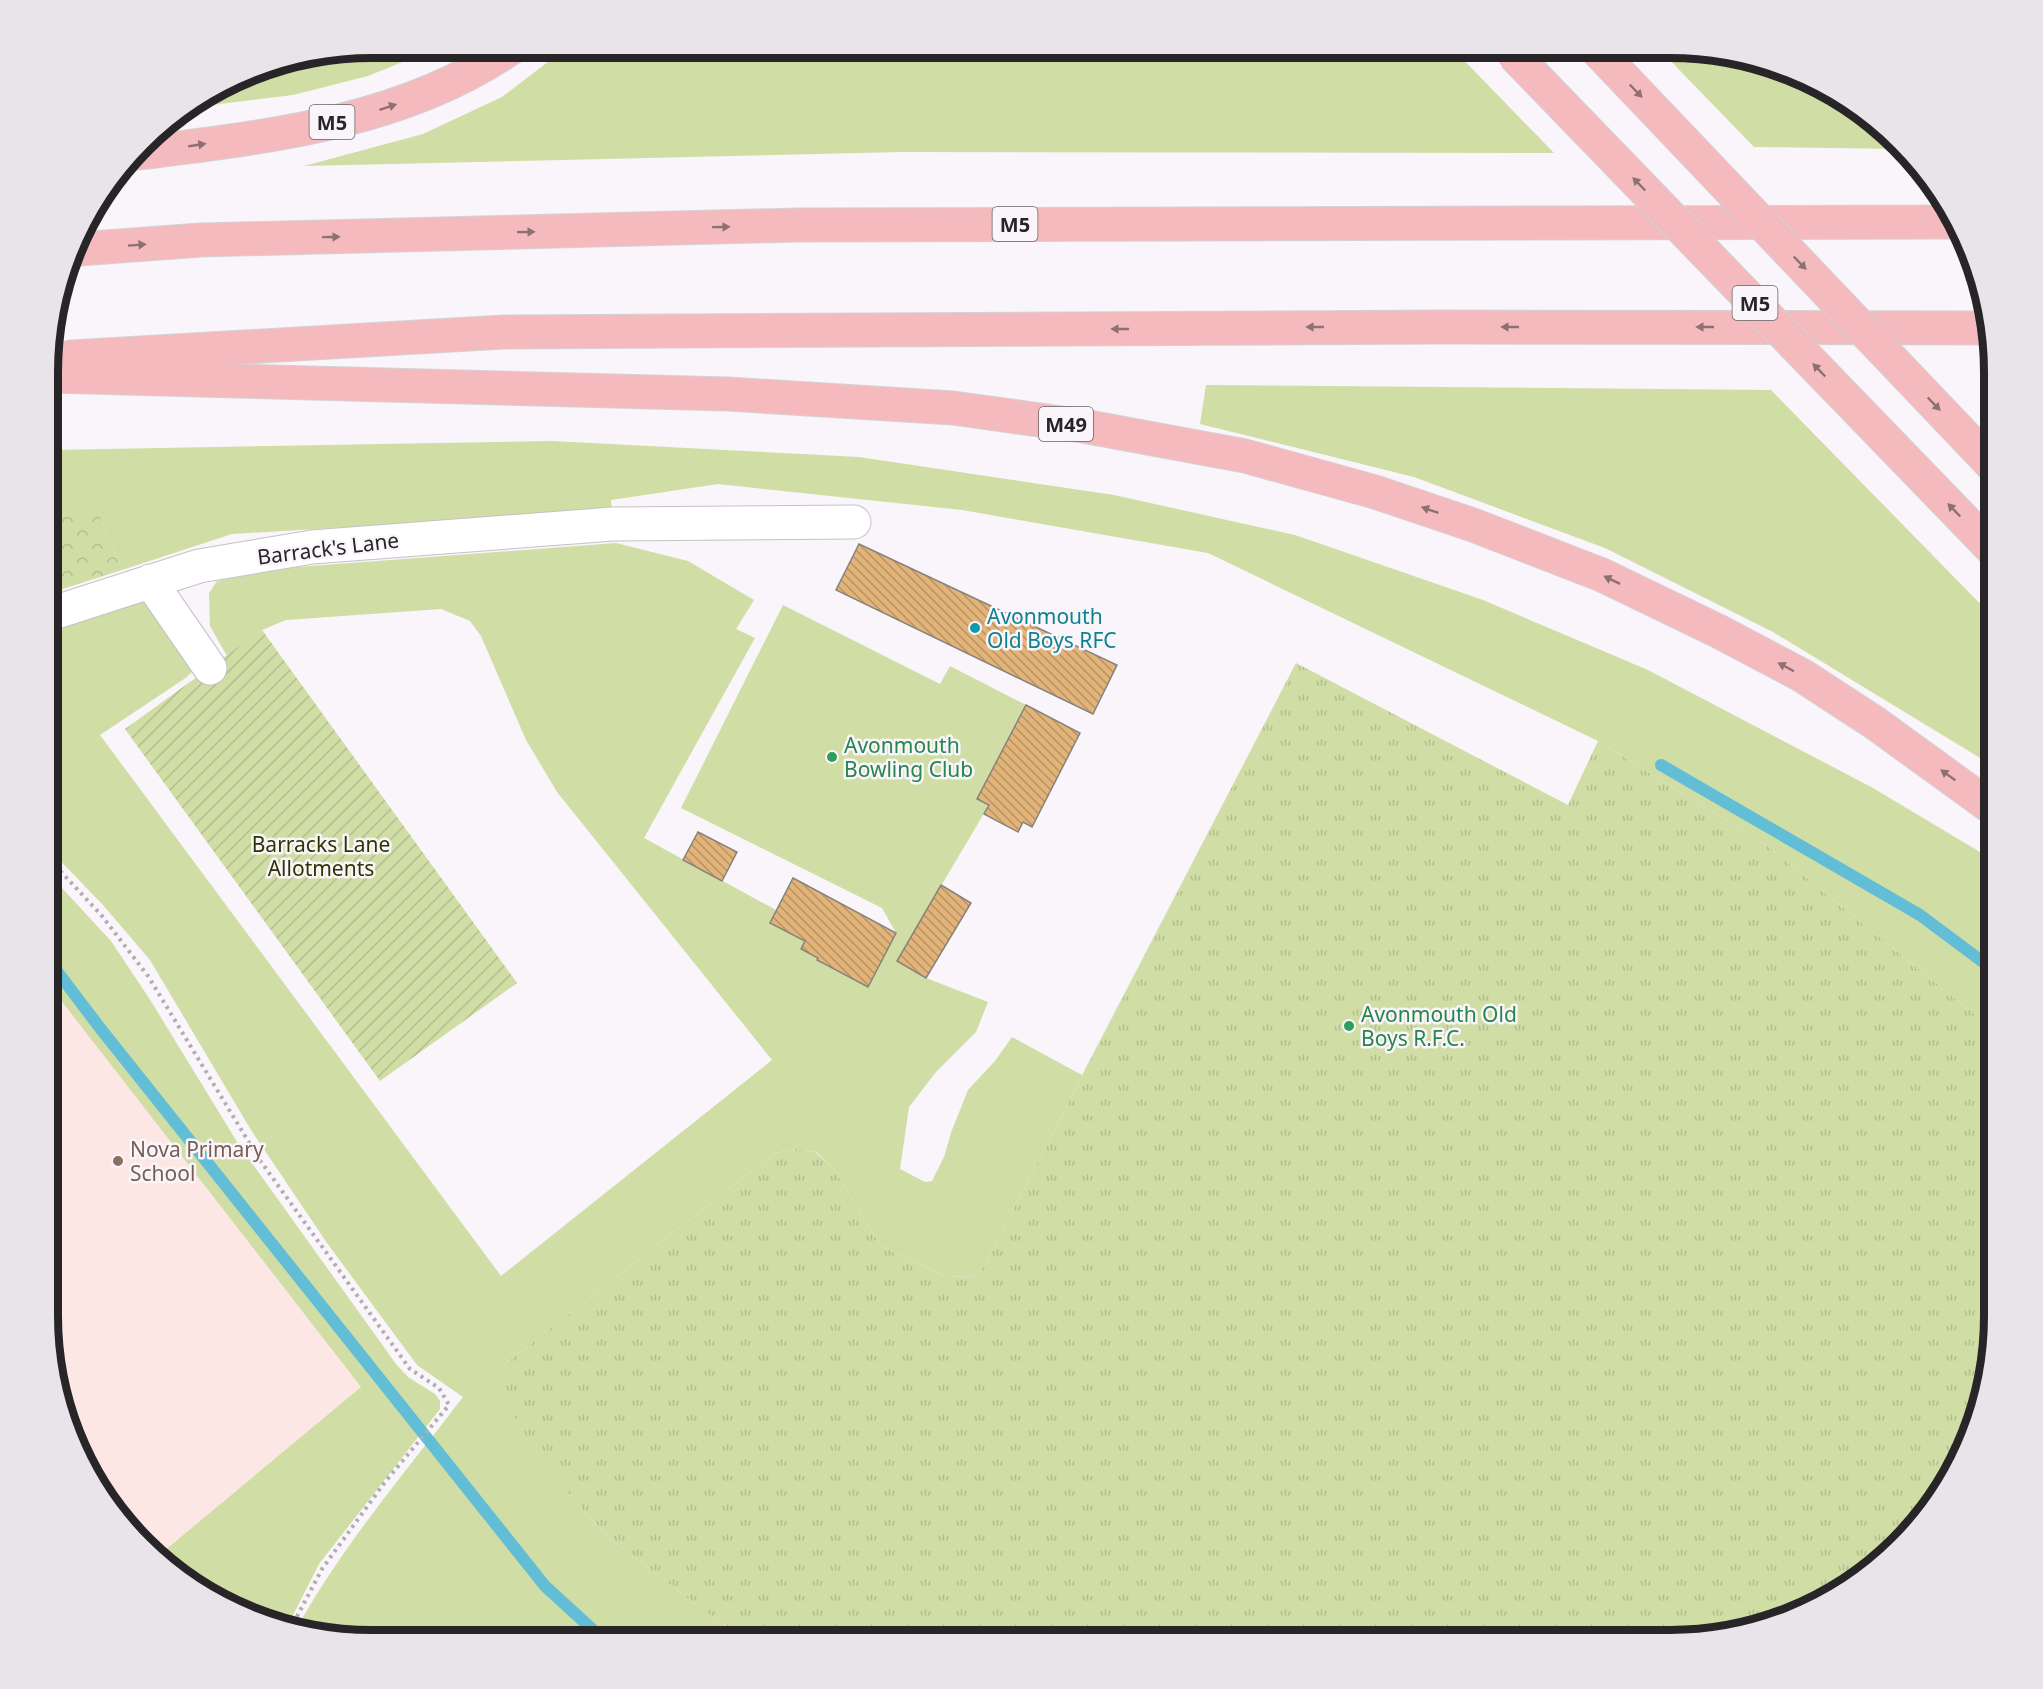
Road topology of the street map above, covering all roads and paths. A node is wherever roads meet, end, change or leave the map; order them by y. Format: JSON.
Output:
{"nodes":[{"id":1,"x":496,"y":58,"type":"edge"},
{"id":2,"x":1517,"y":58,"type":"edge"},
{"id":3,"x":1605,"y":58,"type":"edge"},
{"id":4,"x":151,"y":151,"type":"edge"},
{"id":5,"x":1945,"y":222,"type":"edge"},
{"id":6,"x":84,"y":249,"type":"edge"},
{"id":7,"x":1764,"y":327,"type":"junction"},
{"id":8,"x":1981,"y":328,"type":"edge"},
{"id":9,"x":1983,"y":345,"type":"edge"},
{"id":10,"x":59,"y":358,"type":"edge"},
{"id":11,"x":58,"y":376,"type":"edge"},
{"id":12,"x":1984,"y":456,"type":"edge"},
{"id":13,"x":854,"y":522,"type":"dead end"},
{"id":14,"x":1984,"y":541,"type":"edge"},
{"id":15,"x":150,"y":581,"type":"junction"},
{"id":16,"x":58,"y":611,"type":"edge"},
{"id":17,"x":210,"y":668,"type":"dead end"},
{"id":18,"x":1984,"y":802,"type":"edge"},
{"id":19,"x":58,"y":869,"type":"edge"},
{"id":20,"x":295,"y":1621,"type":"edge"}],
"edges":[{"from":4,"to":1,"type":"highway","number":"M5","one_way":true},
{"from":14,"to":2,"type":"highway","number":"M5","one_way":true,"bridge":true},
{"from":3,"to":12,"type":"highway","one_way":true,"bridge":true},
{"from":6,"to":5,"type":"highway","number":"M5","one_way":true},
{"from":7,"to":8,"type":"highway","number":"M5"},
{"from":7,"to":9,"type":"highway","number":"M5"},
{"from":7,"to":10,"type":"highway","number":"M5","one_way":true},
{"from":18,"to":11,"type":"highway","number":"M49","one_way":true},
{"from":13,"to":15,"type":"street","name":"Barrack's Lane"},
{"from":15,"to":16,"type":"street","name":"Barrack's Lane"},
{"from":15,"to":17,"type":"street"},
{"from":19,"to":20,"type":"path"}]}
